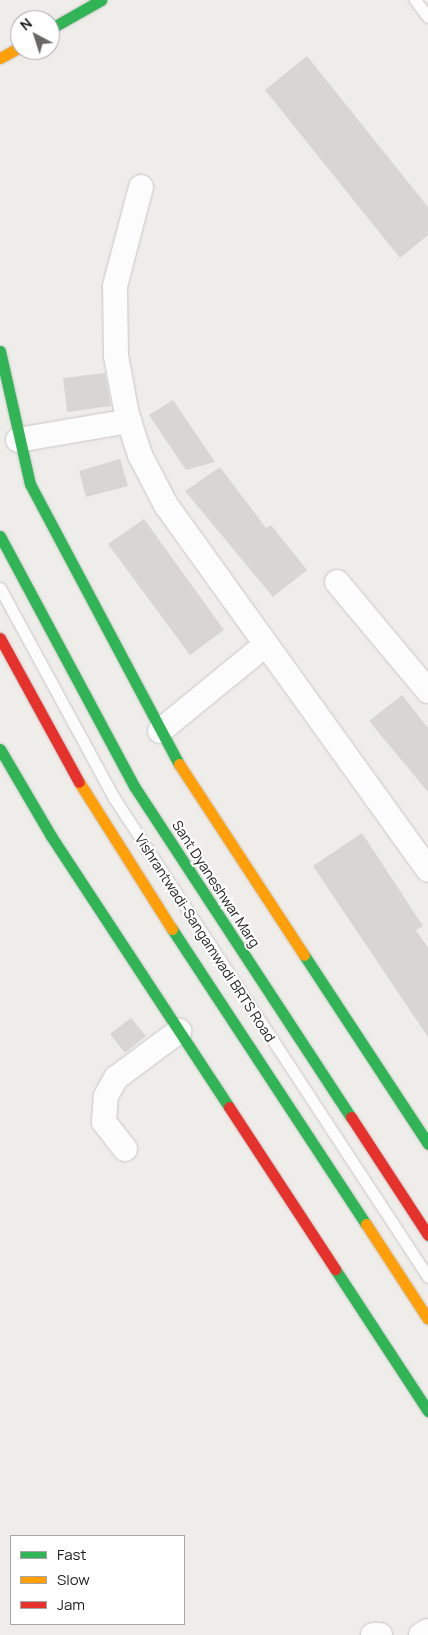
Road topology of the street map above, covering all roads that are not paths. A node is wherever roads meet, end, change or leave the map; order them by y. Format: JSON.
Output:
{"nodes":[{"id":1,"x":101,"y":0,"type":"edge"},
{"id":2,"x":415,"y":0,"type":"edge"},
{"id":3,"x":428,"y":17,"type":"edge"},
{"id":4,"x":60,"y":24,"type":"edge"},
{"id":5,"x":141,"y":187,"type":"dead end"},
{"id":6,"x":0,"y":351,"type":"edge"},
{"id":7,"x":129,"y":421,"type":"junction"},
{"id":8,"x":18,"y":440,"type":"junction"},
{"id":9,"x":0,"y":536,"type":"edge"},
{"id":10,"x":336,"y":582,"type":"dead end"},
{"id":11,"x":0,"y":588,"type":"edge"},
{"id":12,"x":0,"y":638,"type":"edge"},
{"id":13,"x":264,"y":646,"type":"junction"},
{"id":14,"x":428,"y":691,"type":"edge"},
{"id":15,"x":160,"y":731,"type":"junction"},
{"id":16,"x":2,"y":756,"type":"edge"},
{"id":17,"x":427,"y":866,"type":"edge"},
{"id":18,"x":179,"y":1032,"type":"junction"},
{"id":19,"x":428,"y":1144,"type":"edge"},
{"id":20,"x":126,"y":1149,"type":"dead end"},
{"id":21,"x":428,"y":1235,"type":"edge"},
{"id":22,"x":428,"y":1277,"type":"edge"},
{"id":23,"x":428,"y":1319,"type":"edge"},
{"id":24,"x":428,"y":1411,"type":"edge"},
{"id":25,"x":428,"y":1631,"type":"edge"},
{"id":26,"x":372,"y":1635,"type":"edge"},
{"id":27,"x":380,"y":1635,"type":"edge"},
{"id":28,"x":421,"y":1635,"type":"edge"}],
"edges":[{"from":1,"to":4,"type":"street"},
{"from":2,"to":3,"type":"lane"},
{"from":5,"to":7,"type":"street"},
{"from":6,"to":8,"type":"street"},
{"from":7,"to":8,"type":"street"},
{"from":7,"to":13,"type":"street"},
{"from":8,"to":15,"type":"street"},
{"from":9,"to":21,"type":"street","name":"Sant Dyaneshwar Marg"},
{"from":10,"to":14,"type":"street"},
{"from":11,"to":22,"type":"lane","name":"Vishrantwadi-Sangamwadi BRTS Road"},
{"from":12,"to":23,"type":"street"},
{"from":13,"to":15,"type":"street"},
{"from":13,"to":17,"type":"street"},
{"from":15,"to":19,"type":"street"},
{"from":16,"to":18,"type":"street"},
{"from":18,"to":20,"type":"street"},
{"from":18,"to":24,"type":"street"},
{"from":25,"to":28,"type":"street"},
{"from":26,"to":27,"type":"street"}]}
